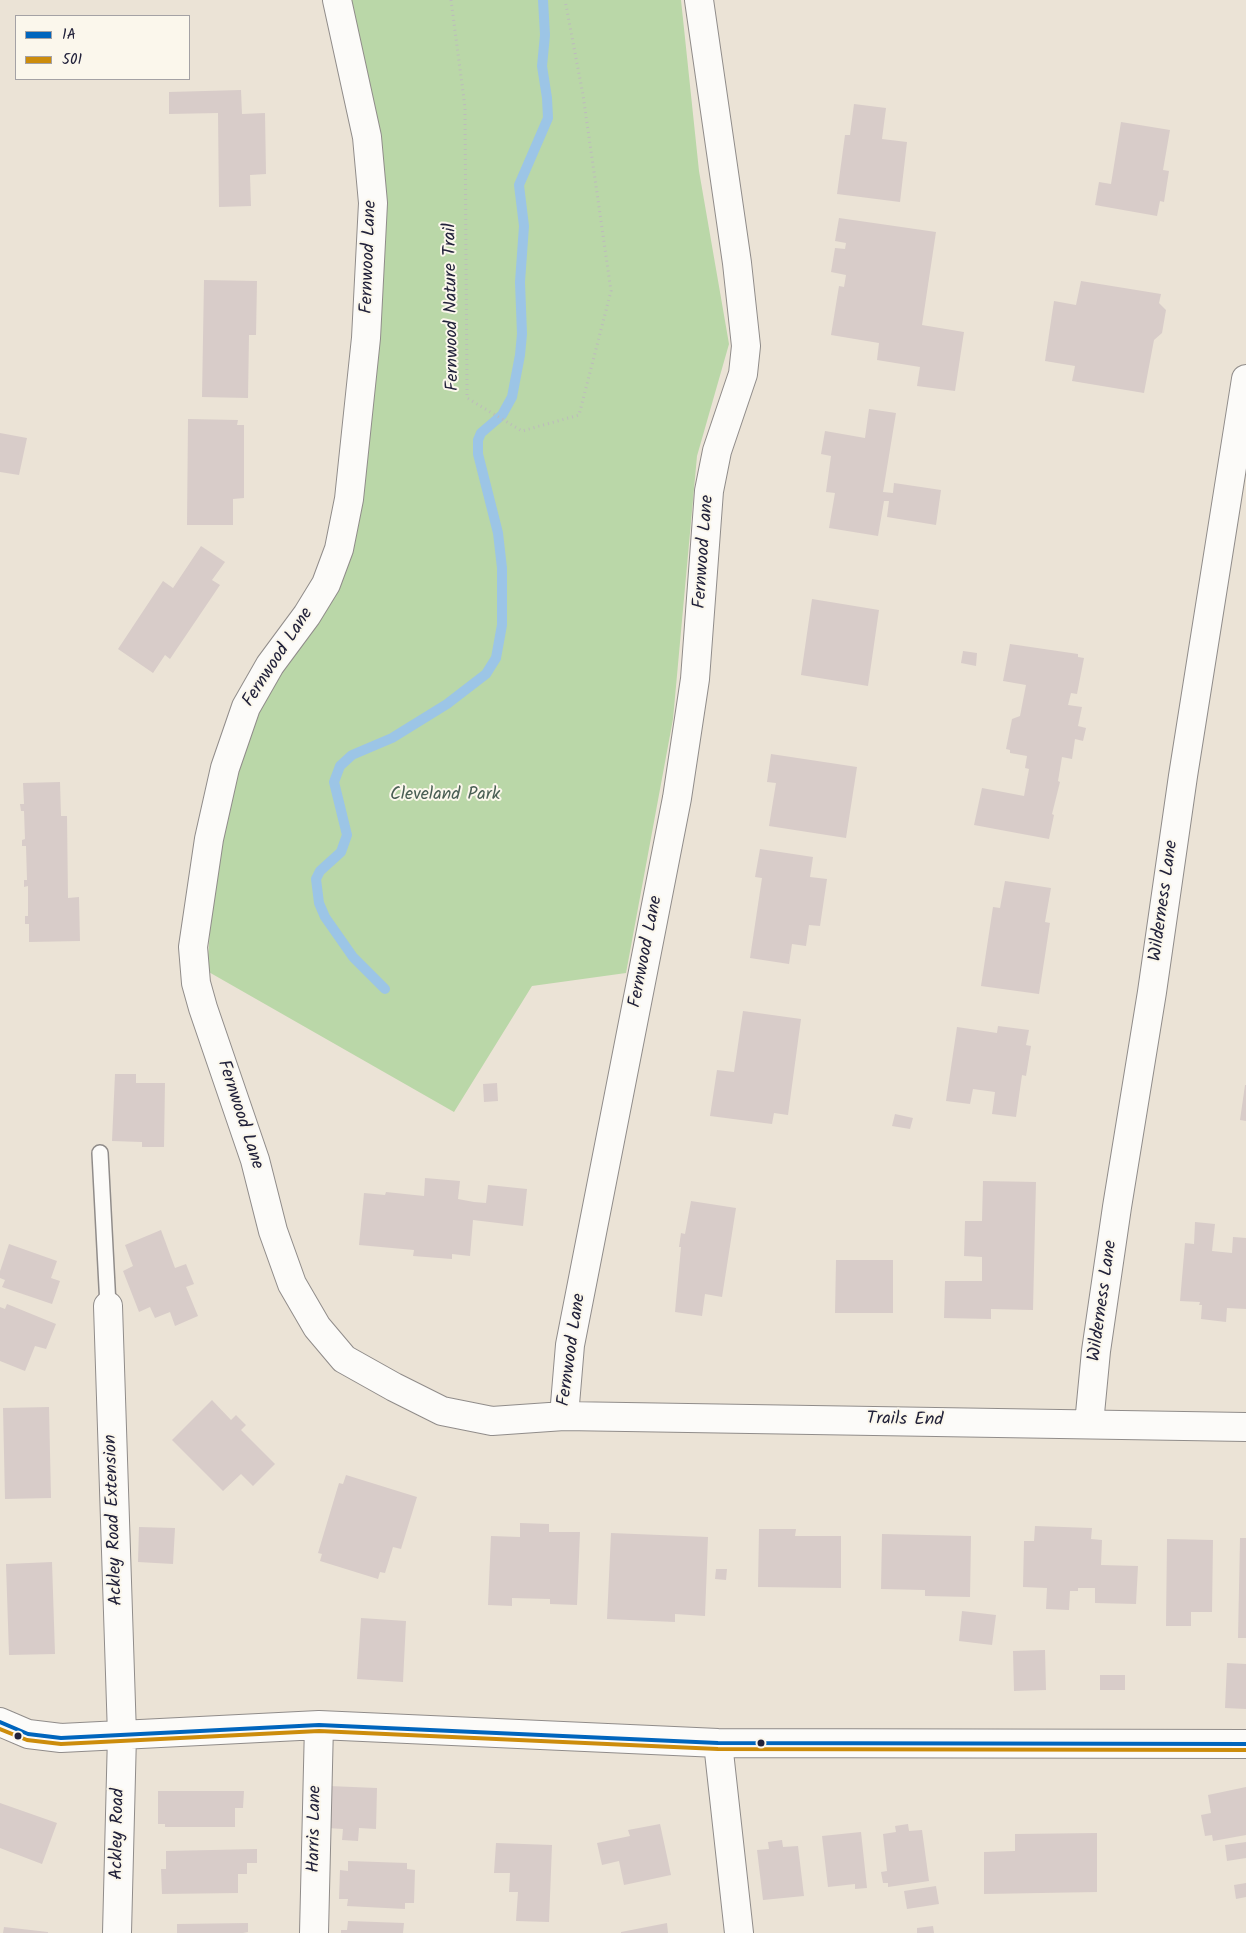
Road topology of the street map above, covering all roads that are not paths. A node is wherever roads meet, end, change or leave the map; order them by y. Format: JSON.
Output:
{"nodes":[{"id":1,"x":337,"y":0,"type":"edge"},
{"id":2,"x":699,"y":0,"type":"edge"},
{"id":3,"x":1246,"y":379,"type":"edge"},
{"id":4,"x":100,"y":1153,"type":"dead end"},
{"id":5,"x":108,"y":1306,"type":"joint"},
{"id":6,"x":564,"y":1416,"type":"junction"},
{"id":7,"x":1089,"y":1424,"type":"junction"},
{"id":8,"x":1246,"y":1427,"type":"edge"},
{"id":9,"x":0,"y":1722,"type":"edge"},
{"id":10,"x":319,"y":1725,"type":"junction"},
{"id":11,"x":122,"y":1735,"type":"junction"},
{"id":12,"x":718,"y":1743,"type":"junction"},
{"id":13,"x":1246,"y":1744,"type":"edge"},
{"id":14,"x":117,"y":1933,"type":"edge"},
{"id":15,"x":314,"y":1933,"type":"edge"},
{"id":16,"x":739,"y":1933,"type":"edge"}],
"edges":[{"from":1,"to":6,"type":"street","name":"Fernwood Lane"},
{"from":2,"to":6,"type":"street","name":"Fernwood Lane"},
{"from":3,"to":7,"type":"street","name":"Wilderness Lane"},
{"from":4,"to":5,"type":"lane"},
{"from":5,"to":11,"type":"street","name":"Ackley Road Extension"},
{"from":6,"to":7,"type":"street","name":"Trails End"},
{"from":7,"to":8,"type":"street","name":"Trails End"},
{"from":9,"to":11,"type":"street"},
{"from":10,"to":11,"type":"street"},
{"from":10,"to":12,"type":"street"},
{"from":10,"to":15,"type":"street","name":"Harris Lane"},
{"from":11,"to":14,"type":"street","name":"Ackley Road"},
{"from":12,"to":13,"type":"street"},
{"from":12,"to":16,"type":"street"}]}
